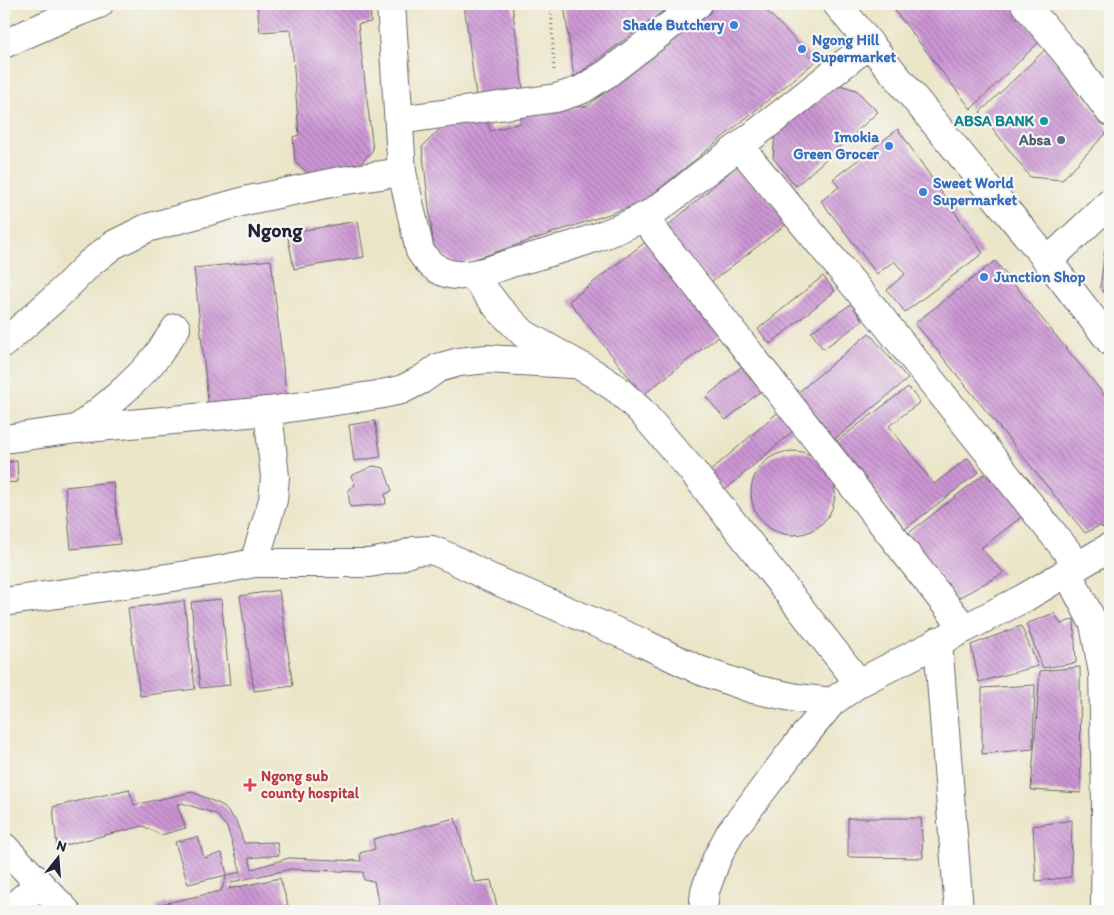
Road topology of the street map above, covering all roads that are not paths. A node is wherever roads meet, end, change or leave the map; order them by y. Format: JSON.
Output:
{"nodes":[{"id":1,"x":100,"y":4,"type":"edge"},
{"id":2,"x":391,"y":4,"type":"edge"},
{"id":3,"x":698,"y":4,"type":"edge"},
{"id":4,"x":837,"y":4,"type":"edge"},
{"id":5,"x":1025,"y":4,"type":"edge"},
{"id":6,"x":4,"y":44,"type":"edge"},
{"id":7,"x":869,"y":44,"type":"junction"},
{"id":8,"x":1110,"y":112,"type":"edge"},
{"id":9,"x":399,"y":120,"type":"junction"},
{"id":10,"x":740,"y":147,"type":"junction"},
{"id":11,"x":402,"y":172,"type":"junction"},
{"id":12,"x":1110,"y":203,"type":"edge"},
{"id":13,"x":643,"y":217,"type":"junction"},
{"id":14,"x":1048,"y":261,"type":"junction"},
{"id":15,"x":473,"y":275,"type":"junction"},
{"id":16,"x":176,"y":328,"type":"dead end"},
{"id":17,"x":1110,"y":341,"type":"edge"},
{"id":18,"x":4,"y":343,"type":"edge"},
{"id":19,"x":577,"y":364,"type":"junction"},
{"id":20,"x":268,"y":412,"type":"junction"},
{"id":21,"x":77,"y":429,"type":"junction"},
{"id":22,"x":4,"y":439,"type":"edge"},
{"id":23,"x":1110,"y":547,"type":"edge"},
{"id":24,"x":254,"y":563,"type":"junction"},
{"id":25,"x":1072,"y":568,"type":"junction"},
{"id":26,"x":4,"y":602,"type":"edge"},
{"id":27,"x":964,"y":628,"type":"junction"},
{"id":28,"x":938,"y":641,"type":"junction"},
{"id":29,"x":859,"y":683,"type":"junction"},
{"id":30,"x":832,"y":702,"type":"junction"},
{"id":31,"x":4,"y":847,"type":"edge"},
{"id":32,"x":39,"y":884,"type":"junction"},
{"id":33,"x":9,"y":911,"type":"edge"},
{"id":34,"x":66,"y":911,"type":"edge"},
{"id":35,"x":703,"y":911,"type":"edge"},
{"id":36,"x":960,"y":911,"type":"edge"},
{"id":37,"x":1105,"y":911,"type":"edge"}],
"edges":[{"from":1,"to":6,"type":"street"},
{"from":2,"to":9,"type":"street"},
{"from":3,"to":9,"type":"street"},
{"from":4,"to":7,"type":"street"},
{"from":5,"to":8,"type":"street"},
{"from":7,"to":10,"type":"street"},
{"from":7,"to":14,"type":"street"},
{"from":9,"to":11,"type":"street"},
{"from":10,"to":13,"type":"street"},
{"from":10,"to":25,"type":"street"},
{"from":11,"to":15,"type":"street"},
{"from":11,"to":18,"type":"street"},
{"from":12,"to":14,"type":"street"},
{"from":13,"to":15,"type":"street"},
{"from":13,"to":27,"type":"street"},
{"from":14,"to":17,"type":"street"},
{"from":15,"to":19,"type":"street"},
{"from":16,"to":21,"type":"street"},
{"from":19,"to":20,"type":"street"},
{"from":19,"to":29,"type":"street"},
{"from":20,"to":21,"type":"street"},
{"from":20,"to":24,"type":"street"},
{"from":21,"to":22,"type":"street"},
{"from":23,"to":25,"type":"street"},
{"from":24,"to":26,"type":"street"},
{"from":24,"to":30,"type":"street"},
{"from":25,"to":27,"type":"street"},
{"from":25,"to":37,"type":"street"},
{"from":27,"to":28,"type":"street"},
{"from":28,"to":29,"type":"street"},
{"from":28,"to":36,"type":"street"},
{"from":29,"to":30,"type":"street"},
{"from":30,"to":35,"type":"street"},
{"from":31,"to":32,"type":"street"},
{"from":32,"to":33,"type":"street"},
{"from":32,"to":34,"type":"street"}]}
